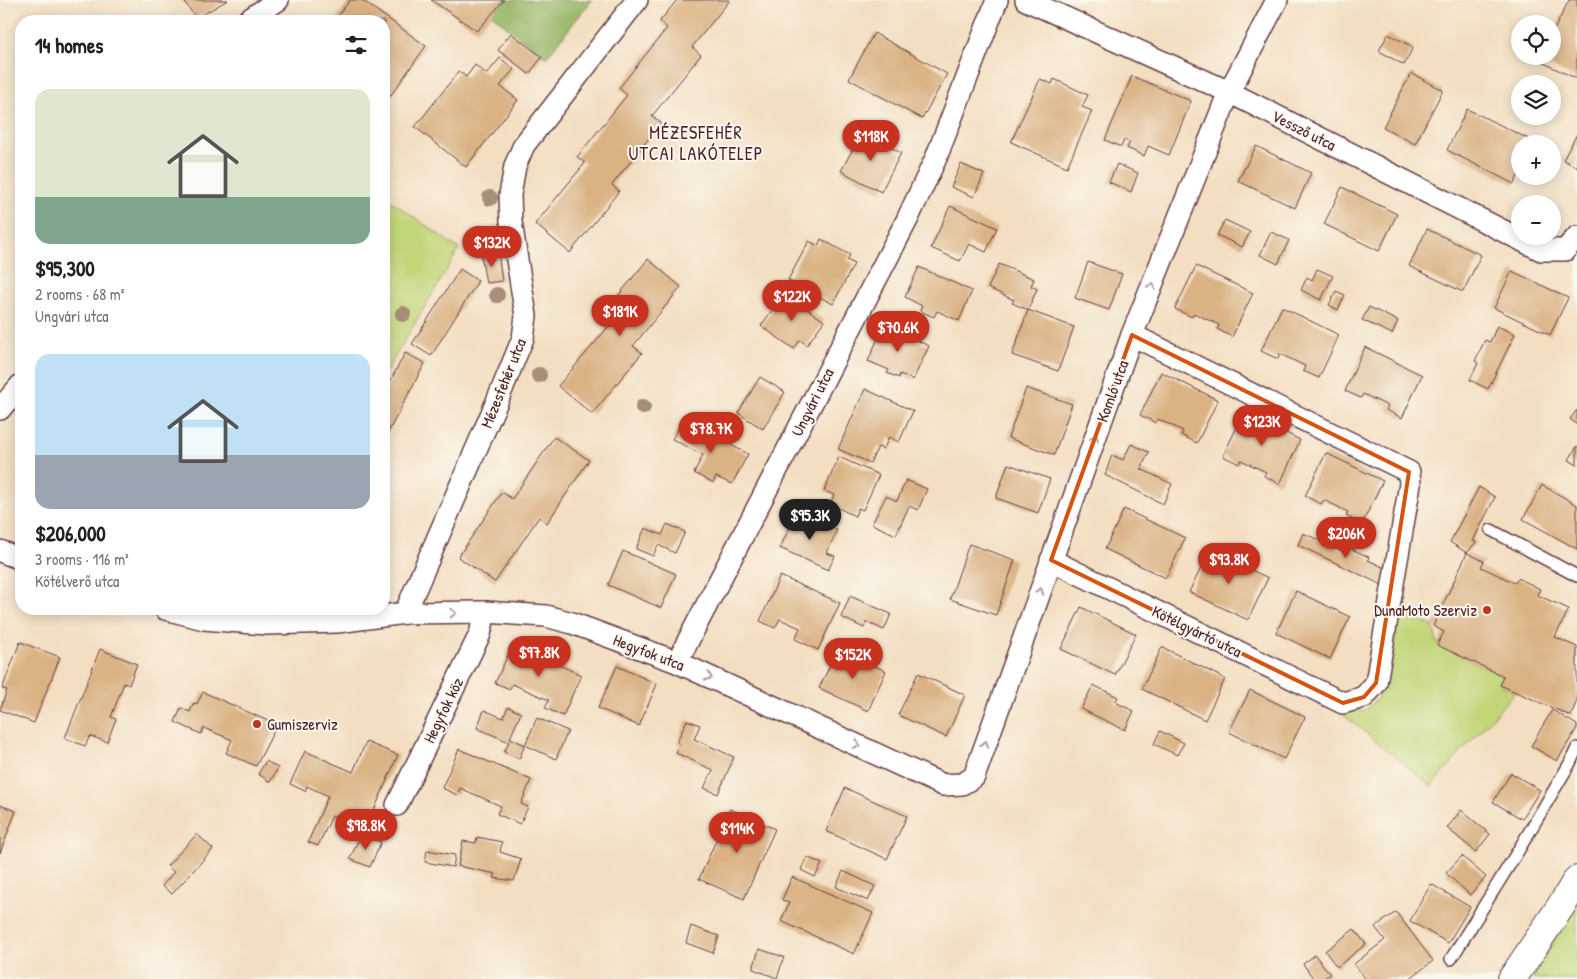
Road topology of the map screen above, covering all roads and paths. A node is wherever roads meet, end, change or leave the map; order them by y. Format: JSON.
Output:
{"nodes":[{"id":1,"x":278,"y":0,"type":"edge"},
{"id":2,"x":637,"y":0,"type":"edge"},
{"id":3,"x":997,"y":0,"type":"edge"},
{"id":4,"x":1026,"y":0,"type":"edge"},
{"id":5,"x":1277,"y":0,"type":"edge"},
{"id":6,"x":256,"y":15,"type":"edge"},
{"id":7,"x":1229,"y":92,"type":"junction"},
{"id":8,"x":1577,"y":237,"type":"edge"},
{"id":9,"x":1132,"y":335,"type":"junction"},
{"id":10,"x":15,"y":392,"type":"edge"},
{"id":11,"x":0,"y":409,"type":"edge"},
{"id":12,"x":1491,"y":530,"type":"dead end"},
{"id":13,"x":0,"y":551,"type":"edge"},
{"id":14,"x":15,"y":557,"type":"edge"},
{"id":15,"x":1051,"y":560,"type":"junction"},
{"id":16,"x":1577,"y":576,"type":"edge"},
{"id":17,"x":485,"y":612,"type":"junction"},
{"id":18,"x":404,"y":613,"type":"junction"},
{"id":19,"x":188,"y":615,"type":"edge"},
{"id":20,"x":389,"y":615,"type":"edge"},
{"id":21,"x":390,"y":615,"type":"edge"},
{"id":22,"x":677,"y":662,"type":"junction"},
{"id":23,"x":1577,"y":748,"type":"edge"},
{"id":24,"x":962,"y":784,"type":"joint"},
{"id":25,"x":397,"y":806,"type":"dead end"},
{"id":26,"x":1577,"y":880,"type":"edge"},
{"id":27,"x":1451,"y":959,"type":"dead end"},
{"id":28,"x":1512,"y":979,"type":"edge"}],
"edges":[{"from":1,"to":6,"type":"street"},
{"from":2,"to":18,"type":"street","name":"Mézesfehér utca"},
{"from":3,"to":22,"type":"street","name":"Ungvári utca"},
{"from":4,"to":7,"type":"street","name":"Vessző utca"},
{"from":5,"to":7,"type":"street","name":"Komló utca"},
{"from":7,"to":8,"type":"street","name":"Vessző utca"},
{"from":9,"to":7,"type":"street","name":"Komló utca","one_way":true},
{"from":15,"to":9,"type":"street","name":"Komló utca","one_way":true},
{"from":9,"to":15,"type":"street","name":"Kötélgyártó utca"},
{"from":10,"to":11,"type":"street"},
{"from":12,"to":16,"type":"lane"},
{"from":13,"to":14,"type":"street"},
{"from":24,"to":15,"type":"street","name":"Komló utca","one_way":true},
{"from":18,"to":17,"type":"street","name":"Hegyfok utca","one_way":true},
{"from":17,"to":22,"type":"street","name":"Hegyfok utca"},
{"from":17,"to":25,"type":"street","name":"Hegyfok köz"},
{"from":18,"to":21,"type":"street","name":"Hegyfok utca"},
{"from":19,"to":20,"type":"street","name":"Hegyfok utca"},
{"from":22,"to":24,"type":"street","name":"Hegyfok utca","one_way":true},
{"from":23,"to":27,"type":"lane"},
{"from":26,"to":28,"type":"street"}]}
